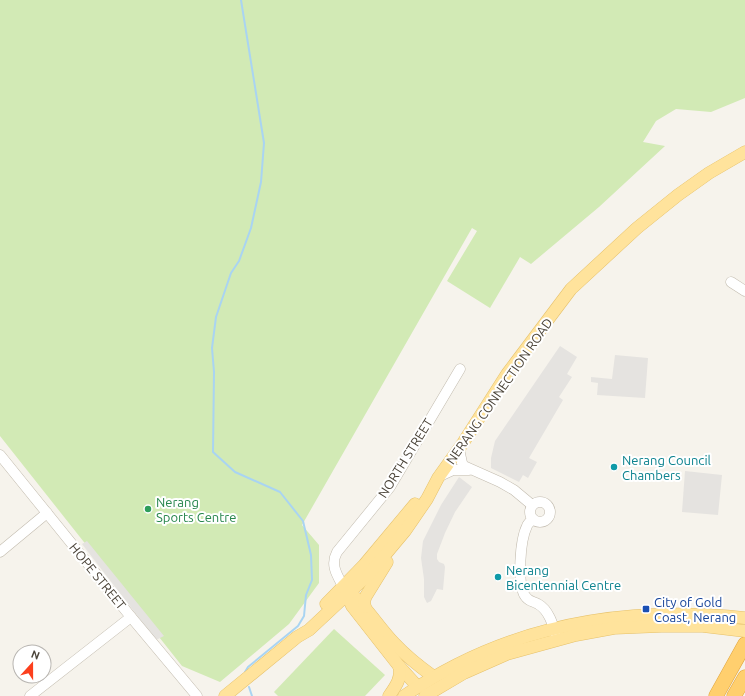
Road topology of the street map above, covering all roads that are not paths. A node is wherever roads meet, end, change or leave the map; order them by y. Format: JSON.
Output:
{"nodes":[{"id":1,"x":745,"y":152,"type":"edge"},
{"id":2,"x":731,"y":282,"type":"dead end"},
{"id":3,"x":745,"y":291,"type":"edge"},
{"id":4,"x":460,"y":369,"type":"dead end"},
{"id":5,"x":459,"y":449,"type":"junction"},
{"id":6,"x":0,"y":455,"type":"edge"},
{"id":7,"x":469,"y":470,"type":"junction"},
{"id":8,"x":439,"y":477,"type":"junction"},
{"id":9,"x":532,"y":505,"type":"junction"},
{"id":10,"x":47,"y":513,"type":"junction"},
{"id":11,"x":533,"y":519,"type":"junction"},
{"id":12,"x":405,"y":532,"type":"junction"},
{"id":13,"x":0,"y":552,"type":"edge"},
{"id":14,"x":346,"y":591,"type":"junction"},
{"id":15,"x":365,"y":607,"type":"junction"},
{"id":16,"x":333,"y":608,"type":"junction"},
{"id":17,"x":131,"y":617,"type":"junction"},
{"id":18,"x":745,"y":618,"type":"edge"},
{"id":19,"x":369,"y":627,"type":"junction"},
{"id":20,"x":554,"y":628,"type":"junction"},
{"id":21,"x":745,"y":631,"type":"edge"},
{"id":22,"x":297,"y":637,"type":"junction"},
{"id":23,"x":557,"y":640,"type":"junction"},
{"id":24,"x":743,"y":646,"type":"edge"},
{"id":25,"x":400,"y":666,"type":"junction"},
{"id":26,"x":745,"y":676,"type":"edge"},
{"id":27,"x":438,"y":681,"type":"junction"},
{"id":28,"x":421,"y":691,"type":"edge"},
{"id":29,"x":30,"y":696,"type":"edge"},
{"id":30,"x":197,"y":696,"type":"edge"},
{"id":31,"x":225,"y":696,"type":"edge"},
{"id":32,"x":389,"y":696,"type":"edge"},
{"id":33,"x":404,"y":696,"type":"edge"},
{"id":34,"x":716,"y":696,"type":"edge"},
{"id":35,"x":734,"y":696,"type":"edge"}],
"edges":[{"from":1,"to":5,"type":"main road","name":"NERANG CONNECTION ROAD"},
{"from":2,"to":3,"type":"street"},
{"from":4,"to":14,"type":"street","name":"NORTH STREET"},
{"from":5,"to":7,"type":"street"},
{"from":5,"to":8,"type":"main road","name":"NERANG CONNECTION ROAD"},
{"from":6,"to":10,"type":"street","name":"HOPE STREET"},
{"from":7,"to":8,"type":"street"},
{"from":7,"to":9,"type":"street"},
{"from":8,"to":12,"type":"main road","name":"NERANG CONNECTION ROAD"},
{"from":8,"to":14,"type":"main road","name":"NERANG CONNECTION ROAD"},
{"from":9,"to":11,"type":"street"},
{"from":9,"to":11,"type":"street"},
{"from":10,"to":13,"type":"street"},
{"from":10,"to":17,"type":"street","name":"HOPE STREET"},
{"from":11,"to":20,"type":"street"},
{"from":12,"to":14,"type":"main road","name":"NERANG CONNECTION ROAD"},
{"from":12,"to":15,"type":"main road"},
{"from":14,"to":15,"type":"main road","name":"NORTH STREET"},
{"from":14,"to":16,"type":"main road","name":"NERANG CONNECTION ROAD"},
{"from":14,"to":19,"type":"main road","name":"NORTH STREET"},
{"from":14,"to":22,"type":"main road","name":"NERANG CONNECTION ROAD"},
{"from":15,"to":27,"type":"main road","name":"NORTH STREET"},
{"from":16,"to":19,"type":"main road"},
{"from":16,"to":22,"type":"main road","name":"NERANG CONNECTION ROAD"},
{"from":17,"to":29,"type":"street"},
{"from":17,"to":30,"type":"street","name":"HOPE STREET"},
{"from":18,"to":20,"type":"main road"},
{"from":19,"to":25,"type":"main road","name":"NORTH STREET"},
{"from":20,"to":23,"type":"street"},
{"from":20,"to":27,"type":"main road"},
{"from":21,"to":23,"type":"main road"},
{"from":22,"to":31,"type":"main road","name":"NERANG CONNECTION ROAD"},
{"from":23,"to":27,"type":"main road"},
{"from":24,"to":34,"type":"highway"},
{"from":25,"to":28,"type":"main road","name":"NORTH STREET"},
{"from":25,"to":32,"type":"main road"},
{"from":26,"to":35,"type":"highway"},
{"from":27,"to":28,"type":"main road"},
{"from":28,"to":33,"type":"main road"}]}
